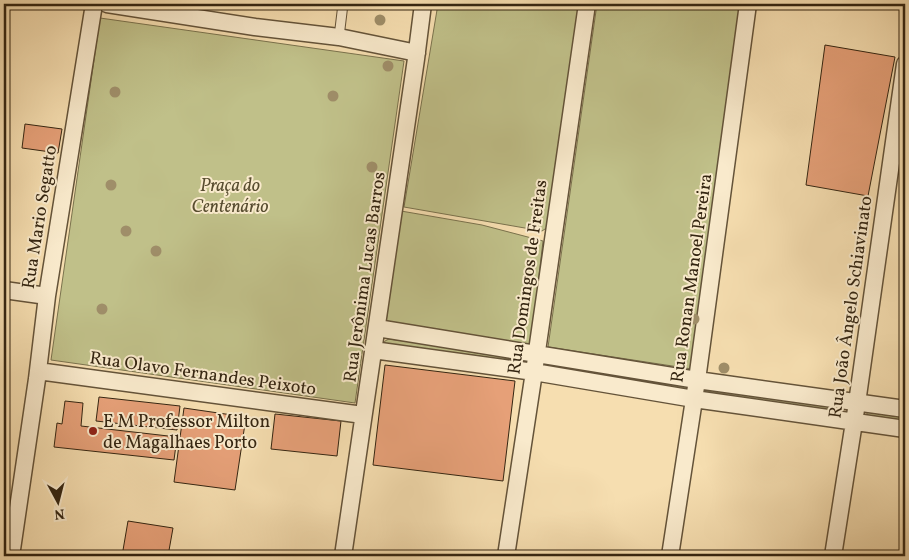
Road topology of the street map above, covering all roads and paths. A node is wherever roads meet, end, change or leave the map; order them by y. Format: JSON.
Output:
{"nodes":[{"id":1,"x":94,"y":4,"type":"edge"},
{"id":2,"x":107,"y":4,"type":"edge"},
{"id":3,"x":343,"y":4,"type":"edge"},
{"id":4,"x":423,"y":4,"type":"edge"},
{"id":5,"x":587,"y":4,"type":"edge"},
{"id":6,"x":748,"y":4,"type":"edge"},
{"id":7,"x":339,"y":37,"type":"junction"},
{"id":8,"x":417,"y":53,"type":"junction"},
{"id":9,"x":905,"y":64,"type":"edge"},
{"id":10,"x":4,"y":290,"type":"edge"},
{"id":11,"x":46,"y":296,"type":"junction"},
{"id":12,"x":376,"y":328,"type":"junction"},
{"id":13,"x":373,"y":350,"type":"junction"},
{"id":14,"x":536,"y":354,"type":"junction"},
{"id":15,"x":38,"y":371,"type":"junction"},
{"id":16,"x":534,"y":372,"type":"junction"},
{"id":17,"x":697,"y":380,"type":"junction"},
{"id":18,"x":694,"y":399,"type":"junction"},
{"id":19,"x":857,"y":403,"type":"junction"},
{"id":20,"x":905,"y":409,"type":"edge"},
{"id":21,"x":363,"y":415,"type":"junction"},
{"id":22,"x":854,"y":421,"type":"junction"},
{"id":23,"x":905,"y":429,"type":"edge"},
{"id":24,"x":11,"y":556,"type":"edge"},
{"id":25,"x":343,"y":556,"type":"edge"},
{"id":26,"x":506,"y":556,"type":"edge"},
{"id":27,"x":670,"y":556,"type":"edge"},
{"id":28,"x":833,"y":556,"type":"edge"}],
"edges":[{"from":1,"to":11,"type":"street","name":"Rua Mario Segatto"},
{"from":2,"to":7,"type":"street"},
{"from":3,"to":7,"type":"lane"},
{"from":4,"to":8,"type":"street","name":"Rua Jerônima Lucas Barros"},
{"from":5,"to":14,"type":"street","name":"Rua Domingos de Freitas"},
{"from":6,"to":17,"type":"street","name":"Rua Ronan Manoel Pereira"},
{"from":7,"to":8,"type":"street"},
{"from":8,"to":12,"type":"street","name":"Rua Jerônima Lucas Barros"},
{"from":9,"to":19,"type":"street","name":"Rua João Ângelo Schiavinato"},
{"from":10,"to":11,"type":"street"},
{"from":11,"to":15,"type":"street","name":"Rua Mario Segatto"},
{"from":12,"to":13,"type":"street","name":"Rua Jerônima Lucas Barros"},
{"from":12,"to":14,"type":"street"},
{"from":13,"to":16,"type":"street"},
{"from":13,"to":21,"type":"street","name":"Rua Jerônima Lucas Barros"},
{"from":14,"to":16,"type":"street","name":"Rua Domingos de Freitas"},
{"from":14,"to":17,"type":"street"},
{"from":15,"to":21,"type":"street","name":"Rua Olavo Fernandes Peixoto"},
{"from":15,"to":24,"type":"street","name":"Rua Mario Segatto"},
{"from":16,"to":18,"type":"street"},
{"from":16,"to":26,"type":"street","name":"Rua Domingos de Freitas"},
{"from":17,"to":18,"type":"street","name":"Rua Ronan Manoel Pereira"},
{"from":17,"to":19,"type":"street"},
{"from":18,"to":22,"type":"street"},
{"from":18,"to":27,"type":"street","name":"Rua Ronan Manoel Pereira"},
{"from":19,"to":20,"type":"street"},
{"from":19,"to":22,"type":"street","name":"Rua João Ângelo Schiavinato"},
{"from":21,"to":25,"type":"street","name":"Rua Jerônima Lucas Barros"},
{"from":22,"to":23,"type":"street"},
{"from":22,"to":28,"type":"street","name":"Rua João Ângelo Schiavinato"}]}
